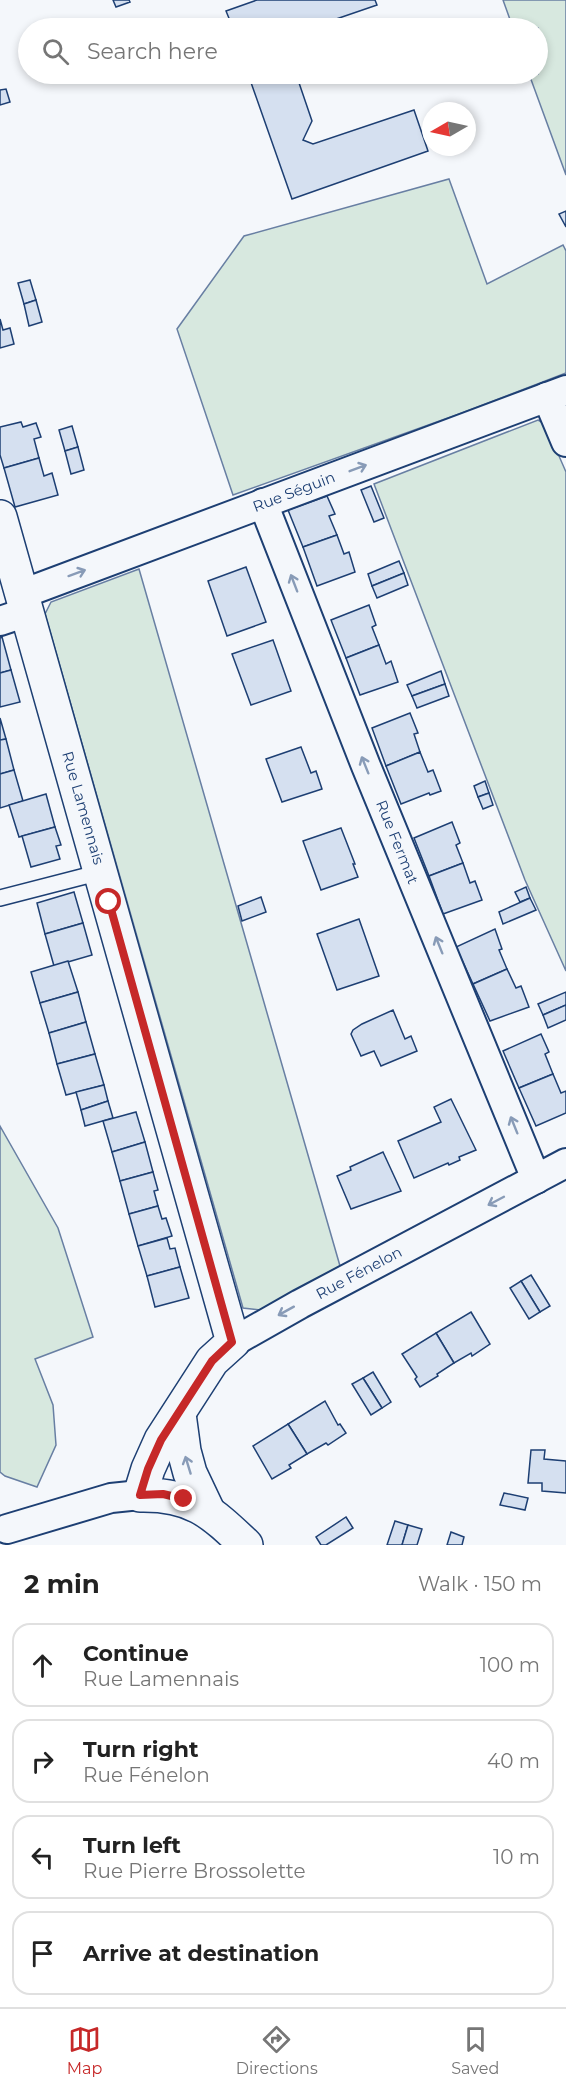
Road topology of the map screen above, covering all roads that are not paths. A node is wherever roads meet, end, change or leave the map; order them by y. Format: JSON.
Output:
{"nodes":[{"id":1,"x":556,"y":394,"type":"edge"},
{"id":2,"x":566,"y":442,"type":"edge"},
{"id":3,"x":263,"y":503,"type":"junction"},
{"id":4,"x":0,"y":517,"type":"edge"},
{"id":5,"x":16,"y":609,"type":"edge"},
{"id":6,"x":101,"y":872,"type":"junction"},
{"id":7,"x":0,"y":898,"type":"edge"},
{"id":8,"x":566,"y":1163,"type":"edge"},
{"id":9,"x":536,"y":1179,"type":"junction"},
{"id":10,"x":232,"y":1342,"type":"junction"},
{"id":11,"x":179,"y":1414,"type":"junction"},
{"id":12,"x":140,"y":1495,"type":"junction"},
{"id":13,"x":208,"y":1511,"type":"junction"},
{"id":14,"x":6,"y":1529,"type":"edge"},
{"id":15,"x":246,"y":1545,"type":"edge"}],
"edges":[{"from":1,"to":2,"type":"street"},
{"from":3,"to":1,"type":"street","name":"Rue Séguin","one_way":true},
{"from":5,"to":3,"type":"street","name":"Rue Séguin","one_way":true},
{"from":9,"to":3,"type":"street","name":"Rue Fermat","one_way":true},
{"from":4,"to":5,"type":"street","name":"Rue Lamennais"},
{"from":5,"to":6,"type":"street","name":"Rue Lamennais"},
{"from":6,"to":7,"type":"lane"},
{"from":6,"to":10,"type":"street","name":"Rue Lamennais"},
{"from":8,"to":9,"type":"street","name":"Rue Fénelon"},
{"from":9,"to":10,"type":"street","name":"Rue Fénelon","one_way":true},
{"from":10,"to":11,"type":"street","name":"Rue Fénelon"},
{"from":11,"to":12,"type":"street","name":"Rue Fénelon"},
{"from":13,"to":11,"type":"street","one_way":true},
{"from":12,"to":13,"type":"street"},
{"from":12,"to":14,"type":"street"},
{"from":13,"to":15,"type":"street"}]}
